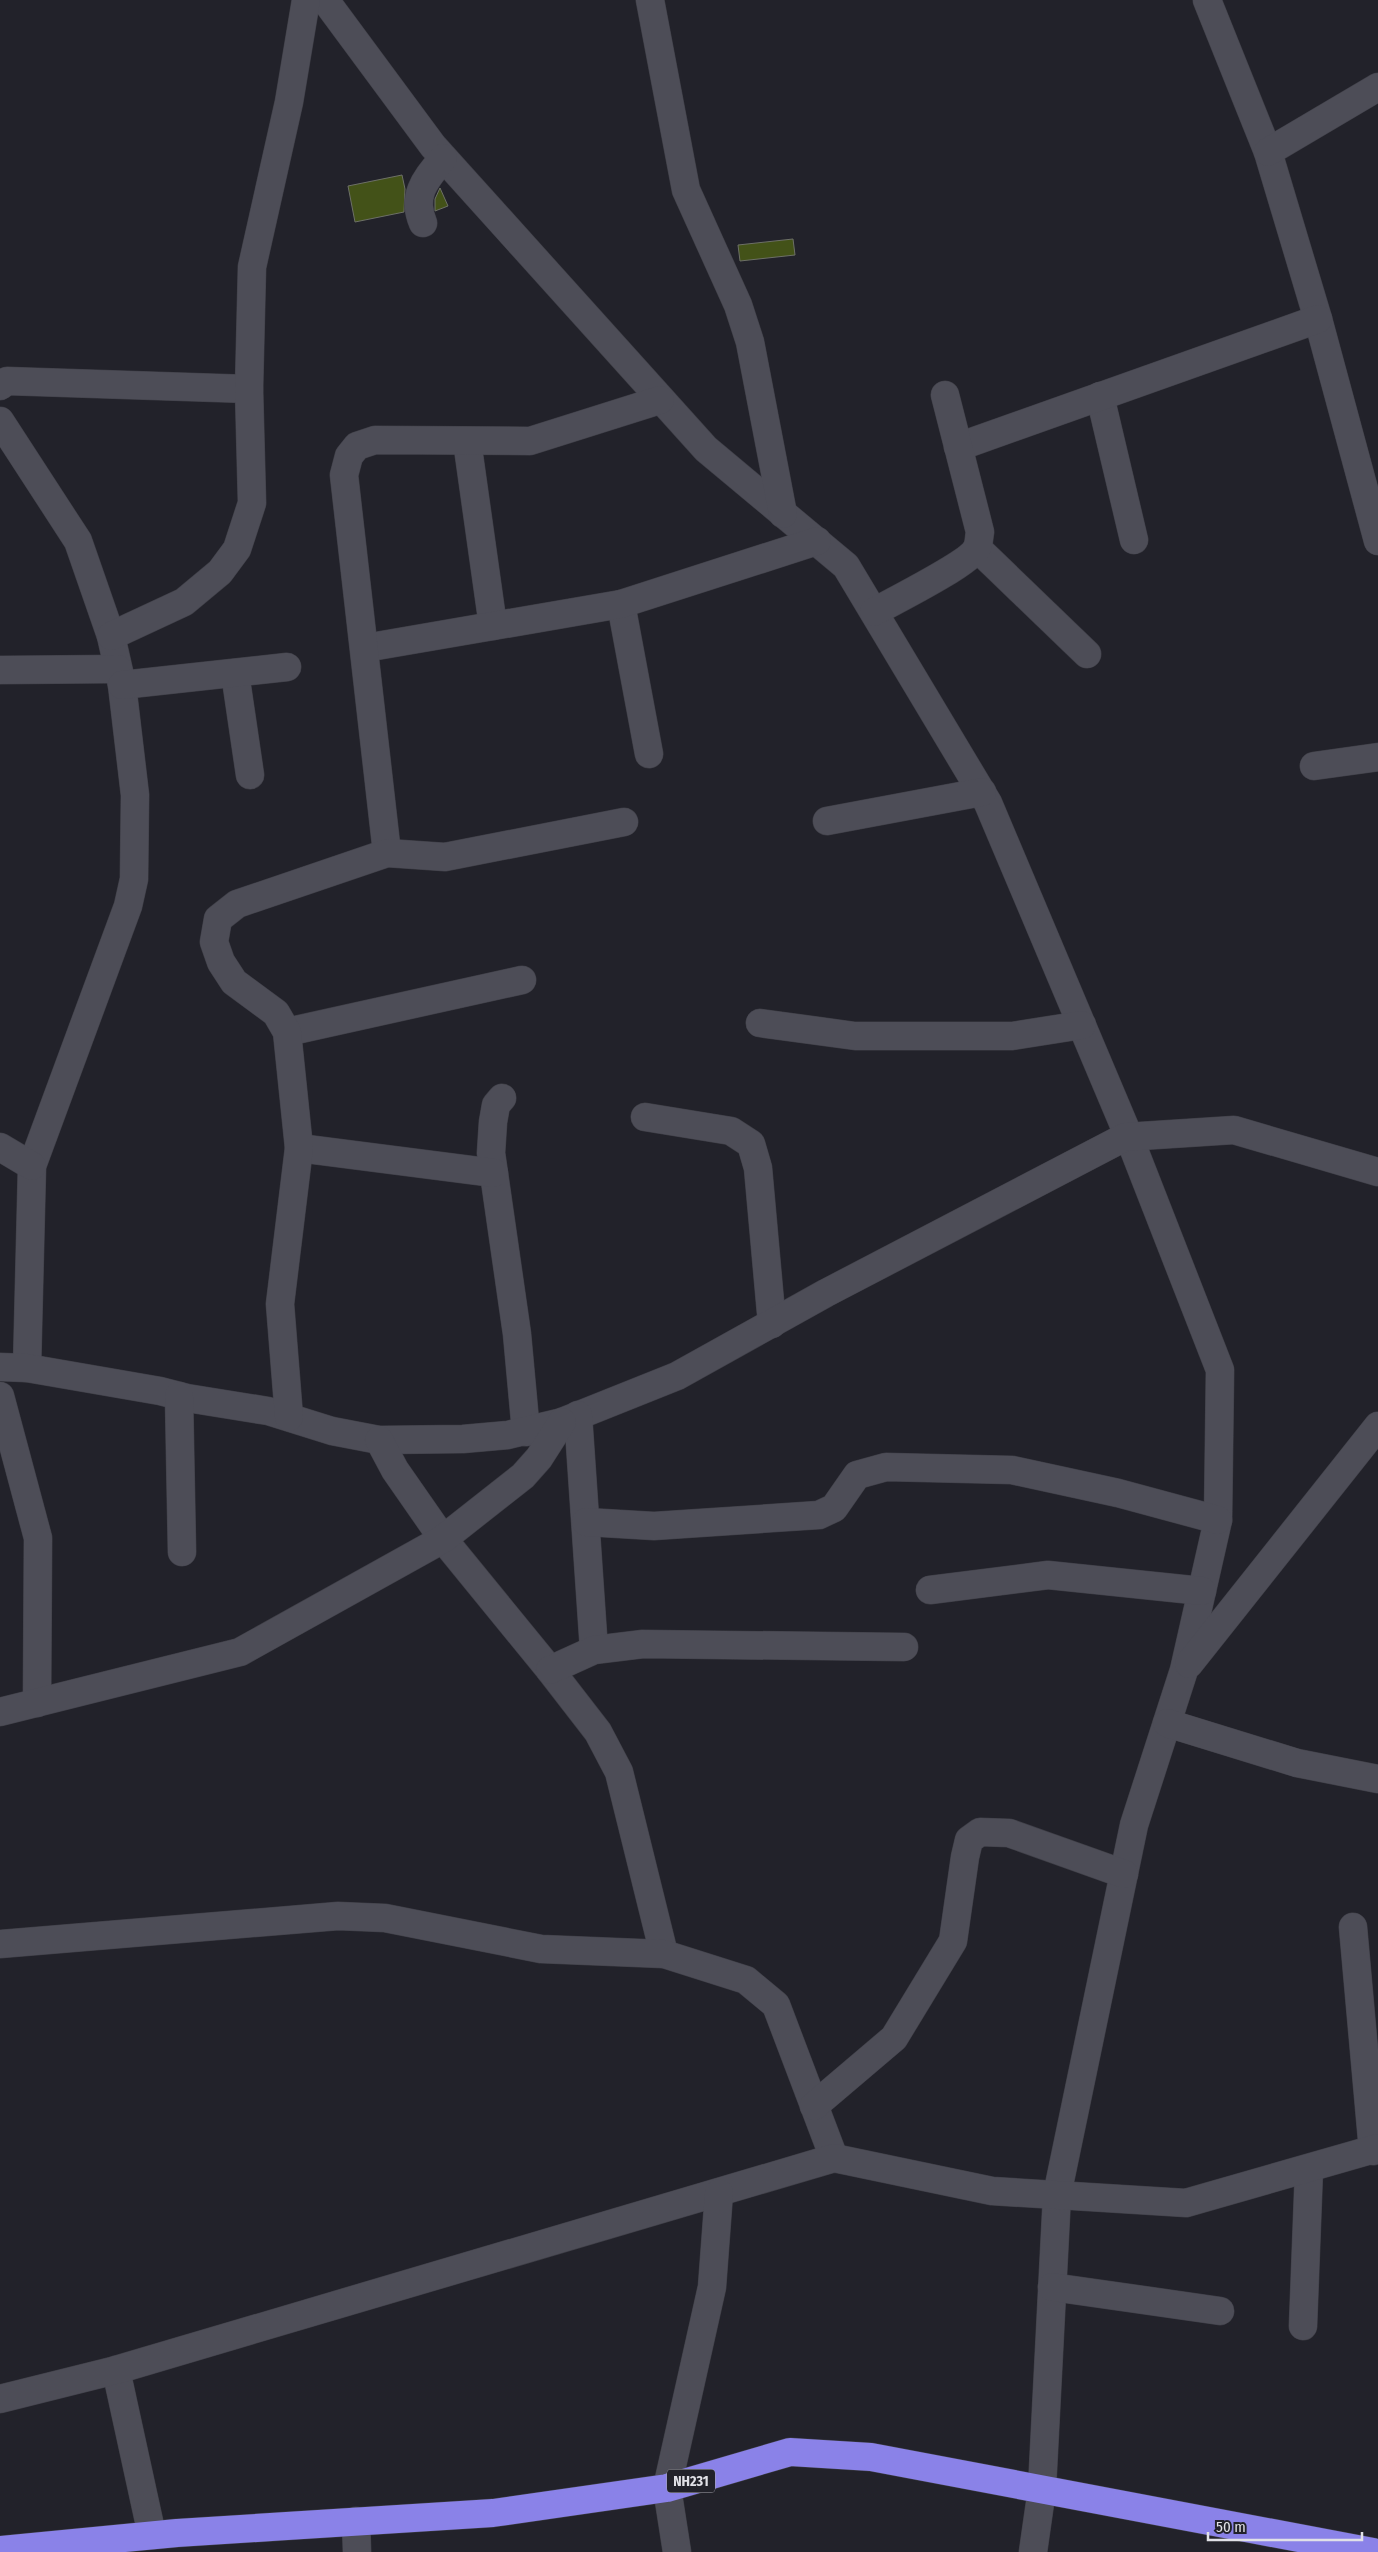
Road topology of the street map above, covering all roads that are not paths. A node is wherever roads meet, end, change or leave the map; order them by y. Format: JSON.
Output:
{"nodes":[{"id":1,"x":306,"y":0,"type":"edge"},
{"id":2,"x":326,"y":0,"type":"edge"},
{"id":3,"x":1207,"y":0,"type":"edge"},
{"id":4,"x":657,"y":2,"type":"edge"},
{"id":5,"x":1378,"y":87,"type":"edge"},
{"id":6,"x":1268,"y":152,"type":"junction"},
{"id":7,"x":443,"y":158,"type":"junction"},
{"id":8,"x":424,"y":223,"type":"dead end"},
{"id":9,"x":1318,"y":319,"type":"junction"},
{"id":10,"x":0,"y":386,"type":"edge"},
{"id":11,"x":249,"y":389,"type":"junction"},
{"id":12,"x":945,"y":395,"type":"dead end"},
{"id":13,"x":1100,"y":396,"type":"junction"},
{"id":14,"x":660,"y":400,"type":"junction"},
{"id":15,"x":0,"y":421,"type":"edge"},
{"id":16,"x":467,"y":440,"type":"junction"},
{"id":17,"x":958,"y":447,"type":"junction"},
{"id":18,"x":784,"y":514,"type":"junction"},
{"id":19,"x":1134,"y":540,"type":"dead end"},
{"id":20,"x":816,"y":541,"type":"junction"},
{"id":21,"x":1378,"y":541,"type":"edge"},
{"id":22,"x":977,"y":548,"type":"junction"},
{"id":23,"x":621,"y":604,"type":"junction"},
{"id":24,"x":874,"y":612,"type":"junction"},
{"id":25,"x":493,"y":626,"type":"junction"},
{"id":26,"x":110,"y":636,"type":"junction"},
{"id":27,"x":365,"y":648,"type":"junction"},
{"id":28,"x":1087,"y":654,"type":"dead end"},
{"id":29,"x":287,"y":667,"type":"dead end"},
{"id":30,"x":0,"y":670,"type":"edge"},
{"id":31,"x":235,"y":673,"type":"junction"},
{"id":32,"x":120,"y":677,"type":"junction"},
{"id":33,"x":649,"y":754,"type":"dead end"},
{"id":34,"x":1378,"y":757,"type":"edge"},
{"id":35,"x":1314,"y":766,"type":"dead end"},
{"id":36,"x":250,"y":775,"type":"dead end"},
{"id":37,"x":982,"y":792,"type":"junction"},
{"id":38,"x":827,"y":821,"type":"dead end"},
{"id":39,"x":624,"y":822,"type":"dead end"},
{"id":40,"x":387,"y":853,"type":"junction"},
{"id":41,"x":522,"y":980,"type":"dead end"},
{"id":42,"x":760,"y":1023,"type":"dead end"},
{"id":43,"x":1082,"y":1025,"type":"junction"},
{"id":44,"x":287,"y":1032,"type":"junction"},
{"id":45,"x":502,"y":1098,"type":"dead end"},
{"id":46,"x":645,"y":1117,"type":"dead end"},
{"id":47,"x":1129,"y":1137,"type":"junction"},
{"id":48,"x":0,"y":1147,"type":"edge"},
{"id":49,"x":298,"y":1148,"type":"junction"},
{"id":50,"x":32,"y":1166,"type":"junction"},
{"id":51,"x":1378,"y":1172,"type":"edge"},
{"id":52,"x":494,"y":1173,"type":"junction"},
{"id":53,"x":772,"y":1324,"type":"junction"},
{"id":54,"x":0,"y":1367,"type":"edge"},
{"id":55,"x":27,"y":1368,"type":"junction"},
{"id":56,"x":0,"y":1396,"type":"edge"},
{"id":57,"x":179,"y":1396,"type":"junction"},
{"id":58,"x":289,"y":1417,"type":"junction"},
{"id":59,"x":570,"y":1418,"type":"junction"},
{"id":60,"x":1378,"y":1426,"type":"edge"},
{"id":61,"x":526,"y":1432,"type":"junction"},
{"id":62,"x":379,"y":1440,"type":"junction"},
{"id":63,"x":1218,"y":1520,"type":"junction"},
{"id":64,"x":586,"y":1522,"type":"junction"},
{"id":65,"x":443,"y":1539,"type":"junction"},
{"id":66,"x":182,"y":1552,"type":"dead end"},
{"id":67,"x":930,"y":1590,"type":"dead end"},
{"id":68,"x":1202,"y":1591,"type":"junction"},
{"id":69,"x":904,"y":1647,"type":"dead end"},
{"id":70,"x":594,"y":1650,"type":"junction"},
{"id":71,"x":550,"y":1670,"type":"junction"},
{"id":72,"x":1184,"y":1670,"type":"junction"},
{"id":73,"x":37,"y":1703,"type":"junction"},
{"id":74,"x":0,"y":1712,"type":"edge"},
{"id":75,"x":1167,"y":1723,"type":"junction"},
{"id":76,"x":1378,"y":1779,"type":"edge"},
{"id":77,"x":1124,"y":1874,"type":"junction"},
{"id":78,"x":1353,"y":1927,"type":"dead end"},
{"id":79,"x":0,"y":1944,"type":"edge"},
{"id":80,"x":664,"y":1954,"type":"junction"},
{"id":81,"x":814,"y":2106,"type":"junction"},
{"id":82,"x":1376,"y":2150,"type":"edge"},
{"id":83,"x":834,"y":2158,"type":"junction"},
{"id":84,"x":1310,"y":2169,"type":"junction"},
{"id":85,"x":718,"y":2193,"type":"junction"},
{"id":86,"x":1056,"y":2195,"type":"junction"},
{"id":87,"x":1052,"y":2287,"type":"junction"},
{"id":88,"x":1220,"y":2311,"type":"dead end"},
{"id":89,"x":1303,"y":2326,"type":"dead end"},
{"id":90,"x":116,"y":2370,"type":"junction"},
{"id":91,"x":0,"y":2399,"type":"edge"},
{"id":92,"x":667,"y":2488,"type":"junction"},
{"id":93,"x":1042,"y":2489,"type":"junction"},
{"id":94,"x":356,"y":2522,"type":"junction"},
{"id":95,"x":152,"y":2536,"type":"junction"},
{"id":96,"x":0,"y":2550,"type":"edge"},
{"id":97,"x":357,"y":2552,"type":"edge"},
{"id":98,"x":676,"y":2552,"type":"edge"},
{"id":99,"x":1033,"y":2552,"type":"edge"},
{"id":100,"x":1373,"y":2552,"type":"edge"}],
"edges":[{"from":1,"to":11,"type":"street"},
{"from":2,"to":7,"type":"street"},
{"from":3,"to":6,"type":"street"},
{"from":4,"to":18,"type":"street"},
{"from":5,"to":6,"type":"street"},
{"from":6,"to":9,"type":"street"},
{"from":7,"to":8,"type":"street"},
{"from":7,"to":14,"type":"street"},
{"from":9,"to":13,"type":"street"},
{"from":9,"to":21,"type":"street"},
{"from":10,"to":11,"type":"street"},
{"from":11,"to":26,"type":"street"},
{"from":12,"to":17,"type":"street"},
{"from":13,"to":17,"type":"street"},
{"from":13,"to":19,"type":"street"},
{"from":14,"to":16,"type":"street"},
{"from":14,"to":18,"type":"street"},
{"from":15,"to":26,"type":"street"},
{"from":16,"to":25,"type":"street"},
{"from":16,"to":27,"type":"street"},
{"from":17,"to":22,"type":"street"},
{"from":18,"to":20,"type":"street"},
{"from":20,"to":23,"type":"street"},
{"from":20,"to":24,"type":"street"},
{"from":22,"to":24,"type":"street"},
{"from":22,"to":28,"type":"street"},
{"from":23,"to":25,"type":"street"},
{"from":23,"to":33,"type":"street"},
{"from":24,"to":37,"type":"street"},
{"from":25,"to":27,"type":"street"},
{"from":26,"to":32,"type":"street"},
{"from":27,"to":40,"type":"street"},
{"from":29,"to":31,"type":"street"},
{"from":30,"to":32,"type":"street"},
{"from":31,"to":32,"type":"street"},
{"from":31,"to":36,"type":"street"},
{"from":32,"to":50,"type":"street"},
{"from":34,"to":35,"type":"street"},
{"from":37,"to":38,"type":"street"},
{"from":37,"to":43,"type":"street"},
{"from":39,"to":40,"type":"street"},
{"from":40,"to":44,"type":"street"},
{"from":41,"to":44,"type":"street"},
{"from":42,"to":43,"type":"street"},
{"from":43,"to":47,"type":"street"},
{"from":44,"to":49,"type":"street"},
{"from":45,"to":52,"type":"street"},
{"from":46,"to":53,"type":"street"},
{"from":47,"to":51,"type":"street"},
{"from":47,"to":53,"type":"street"},
{"from":47,"to":63,"type":"street"},
{"from":48,"to":50,"type":"street"},
{"from":49,"to":52,"type":"street"},
{"from":49,"to":58,"type":"street"},
{"from":50,"to":55,"type":"street"},
{"from":52,"to":61,"type":"street"},
{"from":53,"to":59,"type":"street"},
{"from":54,"to":55,"type":"street"},
{"from":55,"to":57,"type":"street"},
{"from":56,"to":73,"type":"street"},
{"from":57,"to":58,"type":"street"},
{"from":57,"to":66,"type":"street"},
{"from":58,"to":62,"type":"street"},
{"from":59,"to":61,"type":"street"},
{"from":59,"to":64,"type":"street"},
{"from":59,"to":65,"type":"street"},
{"from":60,"to":72,"type":"street"},
{"from":61,"to":62,"type":"street"},
{"from":62,"to":65,"type":"street"},
{"from":63,"to":64,"type":"street"},
{"from":63,"to":68,"type":"street"},
{"from":64,"to":70,"type":"street"},
{"from":65,"to":71,"type":"street"},
{"from":65,"to":73,"type":"street"},
{"from":67,"to":68,"type":"street"},
{"from":68,"to":72,"type":"street"},
{"from":69,"to":70,"type":"street"},
{"from":70,"to":71,"type":"street"},
{"from":71,"to":80,"type":"street"},
{"from":72,"to":75,"type":"street"},
{"from":73,"to":74,"type":"street"},
{"from":75,"to":76,"type":"street"},
{"from":75,"to":77,"type":"street"},
{"from":77,"to":81,"type":"street"},
{"from":77,"to":86,"type":"street"},
{"from":78,"to":82,"type":"street"},
{"from":79,"to":80,"type":"street"},
{"from":80,"to":81,"type":"street"},
{"from":81,"to":83,"type":"street"},
{"from":82,"to":84,"type":"street"},
{"from":83,"to":85,"type":"street"},
{"from":83,"to":86,"type":"street"},
{"from":84,"to":86,"type":"street"},
{"from":84,"to":89,"type":"street"},
{"from":85,"to":90,"type":"street"},
{"from":85,"to":92,"type":"street"},
{"from":86,"to":87,"type":"street"},
{"from":87,"to":88,"type":"street"},
{"from":87,"to":93,"type":"street"},
{"from":90,"to":91,"type":"street"},
{"from":90,"to":95,"type":"street"},
{"from":92,"to":93,"type":"highway","number":"NH231"},
{"from":92,"to":94,"type":"highway","number":"NH231"},
{"from":92,"to":98,"type":"street"},
{"from":93,"to":99,"type":"street"},
{"from":93,"to":100,"type":"highway","number":"NH231"},
{"from":94,"to":95,"type":"highway","number":"NH231"},
{"from":94,"to":97,"type":"street"},
{"from":95,"to":96,"type":"highway","number":"NH231"}]}
